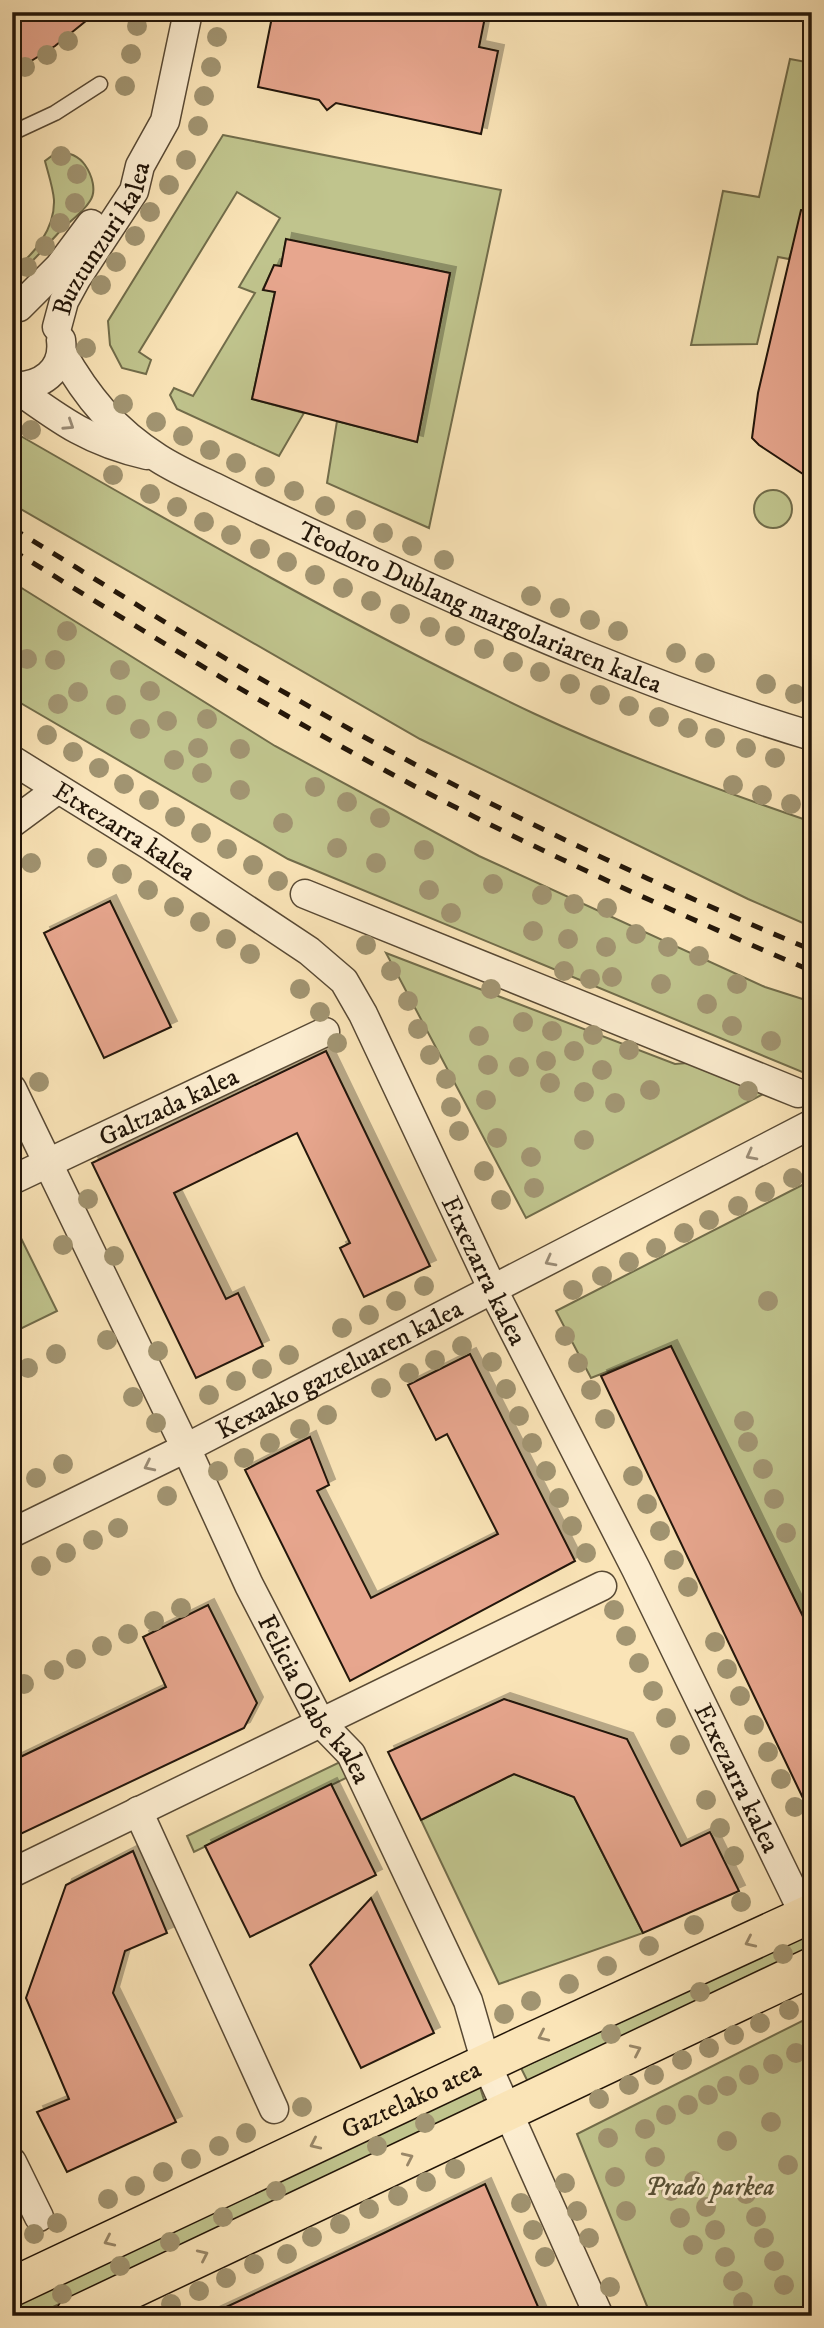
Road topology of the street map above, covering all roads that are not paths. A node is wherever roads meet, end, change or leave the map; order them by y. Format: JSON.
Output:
{"nodes":[{"id":1,"x":188,"y":12,"type":"edge"},
{"id":2,"x":100,"y":84,"type":"dead end"},
{"id":3,"x":12,"y":133,"type":"edge"},
{"id":4,"x":140,"y":166,"type":"junction"},
{"id":5,"x":16,"y":308,"type":"edge"},
{"id":6,"x":59,"y":340,"type":"junction"},
{"id":7,"x":13,"y":386,"type":"edge"},
{"id":8,"x":157,"y":457,"type":"junction"},
{"id":9,"x":812,"y":736,"type":"edge"},
{"id":10,"x":12,"y":760,"type":"edge"},
{"id":11,"x":58,"y":789,"type":"junction"},
{"id":12,"x":12,"y":823,"type":"edge"},
{"id":13,"x":305,"y":894,"type":"dead end"},
{"id":14,"x":325,"y":1032,"type":"dead end"},
{"id":15,"x":12,"y":1089,"type":"edge"},
{"id":16,"x":799,"y":1093,"type":"dead end"},
{"id":17,"x":812,"y":1124,"type":"edge"},
{"id":18,"x":48,"y":1163,"type":"junction"},
{"id":19,"x":12,"y":1180,"type":"edge"},
{"id":20,"x":493,"y":1290,"type":"junction"},
{"id":21,"x":186,"y":1448,"type":"junction"},
{"id":22,"x":12,"y":1532,"type":"edge"},
{"id":23,"x":602,"y":1586,"type":"dead end"},
{"id":24,"x":320,"y":1722,"type":"junction"},
{"id":25,"x":138,"y":1811,"type":"junction"},
{"id":26,"x":12,"y":1873,"type":"edge"},
{"id":27,"x":808,"y":1915,"type":"edge"},
{"id":28,"x":812,"y":1967,"type":"edge"},
{"id":29,"x":486,"y":2063,"type":"junction"},
{"id":30,"x":274,"y":2109,"type":"dead end"},
{"id":31,"x":508,"y":2111,"type":"junction"},
{"id":32,"x":12,"y":2162,"type":"edge"},
{"id":33,"x":39,"y":2217,"type":"dead end"},
{"id":34,"x":12,"y":2287,"type":"edge"},
{"id":35,"x":75,"y":2316,"type":"edge"},
{"id":36,"x":599,"y":2316,"type":"edge"}],
"edges":[{"from":1,"to":4,"type":"street"},
{"from":2,"to":3,"type":"lane"},
{"from":4,"to":5,"type":"street","name":"Buztunzuri kalea"},
{"from":4,"to":6,"type":"street","name":"Buztunzuri kalea"},
{"from":5,"to":6,"type":"street"},
{"from":6,"to":7,"type":"street","name":"Buztunzuri kalea"},
{"from":6,"to":8,"type":"street","name":"Teodoro Dublang margolariaren kalea"},
{"from":7,"to":8,"type":"street","name":"Teodoro Dublang margolariaren kalea","one_way":true},
{"from":8,"to":9,"type":"street","name":"Teodoro Dublang margolariaren kalea"},
{"from":10,"to":11,"type":"street","name":"Etxezarra kalea"},
{"from":11,"to":12,"type":"street"},
{"from":11,"to":20,"type":"street","name":"Etxezarra kalea"},
{"from":13,"to":16,"type":"street"},
{"from":14,"to":18,"type":"street","name":"Galtzada kalea"},
{"from":15,"to":18,"type":"street","name":"Felicia Olabe kalea"},
{"from":17,"to":20,"type":"street","name":"Kexaako gazteluaren kalea","one_way":true},
{"from":18,"to":19,"type":"street","name":"Galtzada kalea"},
{"from":18,"to":21,"type":"street","name":"Felicia Olabe kalea"},
{"from":20,"to":21,"type":"street","name":"Kexaako gazteluaren kalea"},
{"from":20,"to":27,"type":"street","name":"Etxezarra kalea"},
{"from":21,"to":22,"type":"street","name":"Kexaako gazteluaren kalea","one_way":true},
{"from":21,"to":24,"type":"street","name":"Felicia Olabe kalea"},
{"from":23,"to":24,"type":"street"},
{"from":24,"to":25,"type":"street"},
{"from":24,"to":29,"type":"street","name":"Felicia Olabe kalea"},
{"from":25,"to":26,"type":"street"},
{"from":25,"to":30,"type":"street"},
{"from":27,"to":29,"type":"main road","name":"Gaztelako atea","one_way":true},
{"from":31,"to":28,"type":"main road","name":"Gaztelako atea","one_way":true},
{"from":29,"to":31,"type":"street","name":"Felicia Olabe kalea"},
{"from":29,"to":34,"type":"main road","name":"Gaztelako atea","one_way":true},
{"from":35,"to":31,"type":"main road","name":"Gaztelako atea","one_way":true},
{"from":31,"to":36,"type":"street","name":"Felicia Olabe kalea"},
{"from":32,"to":33,"type":"street"}]}
